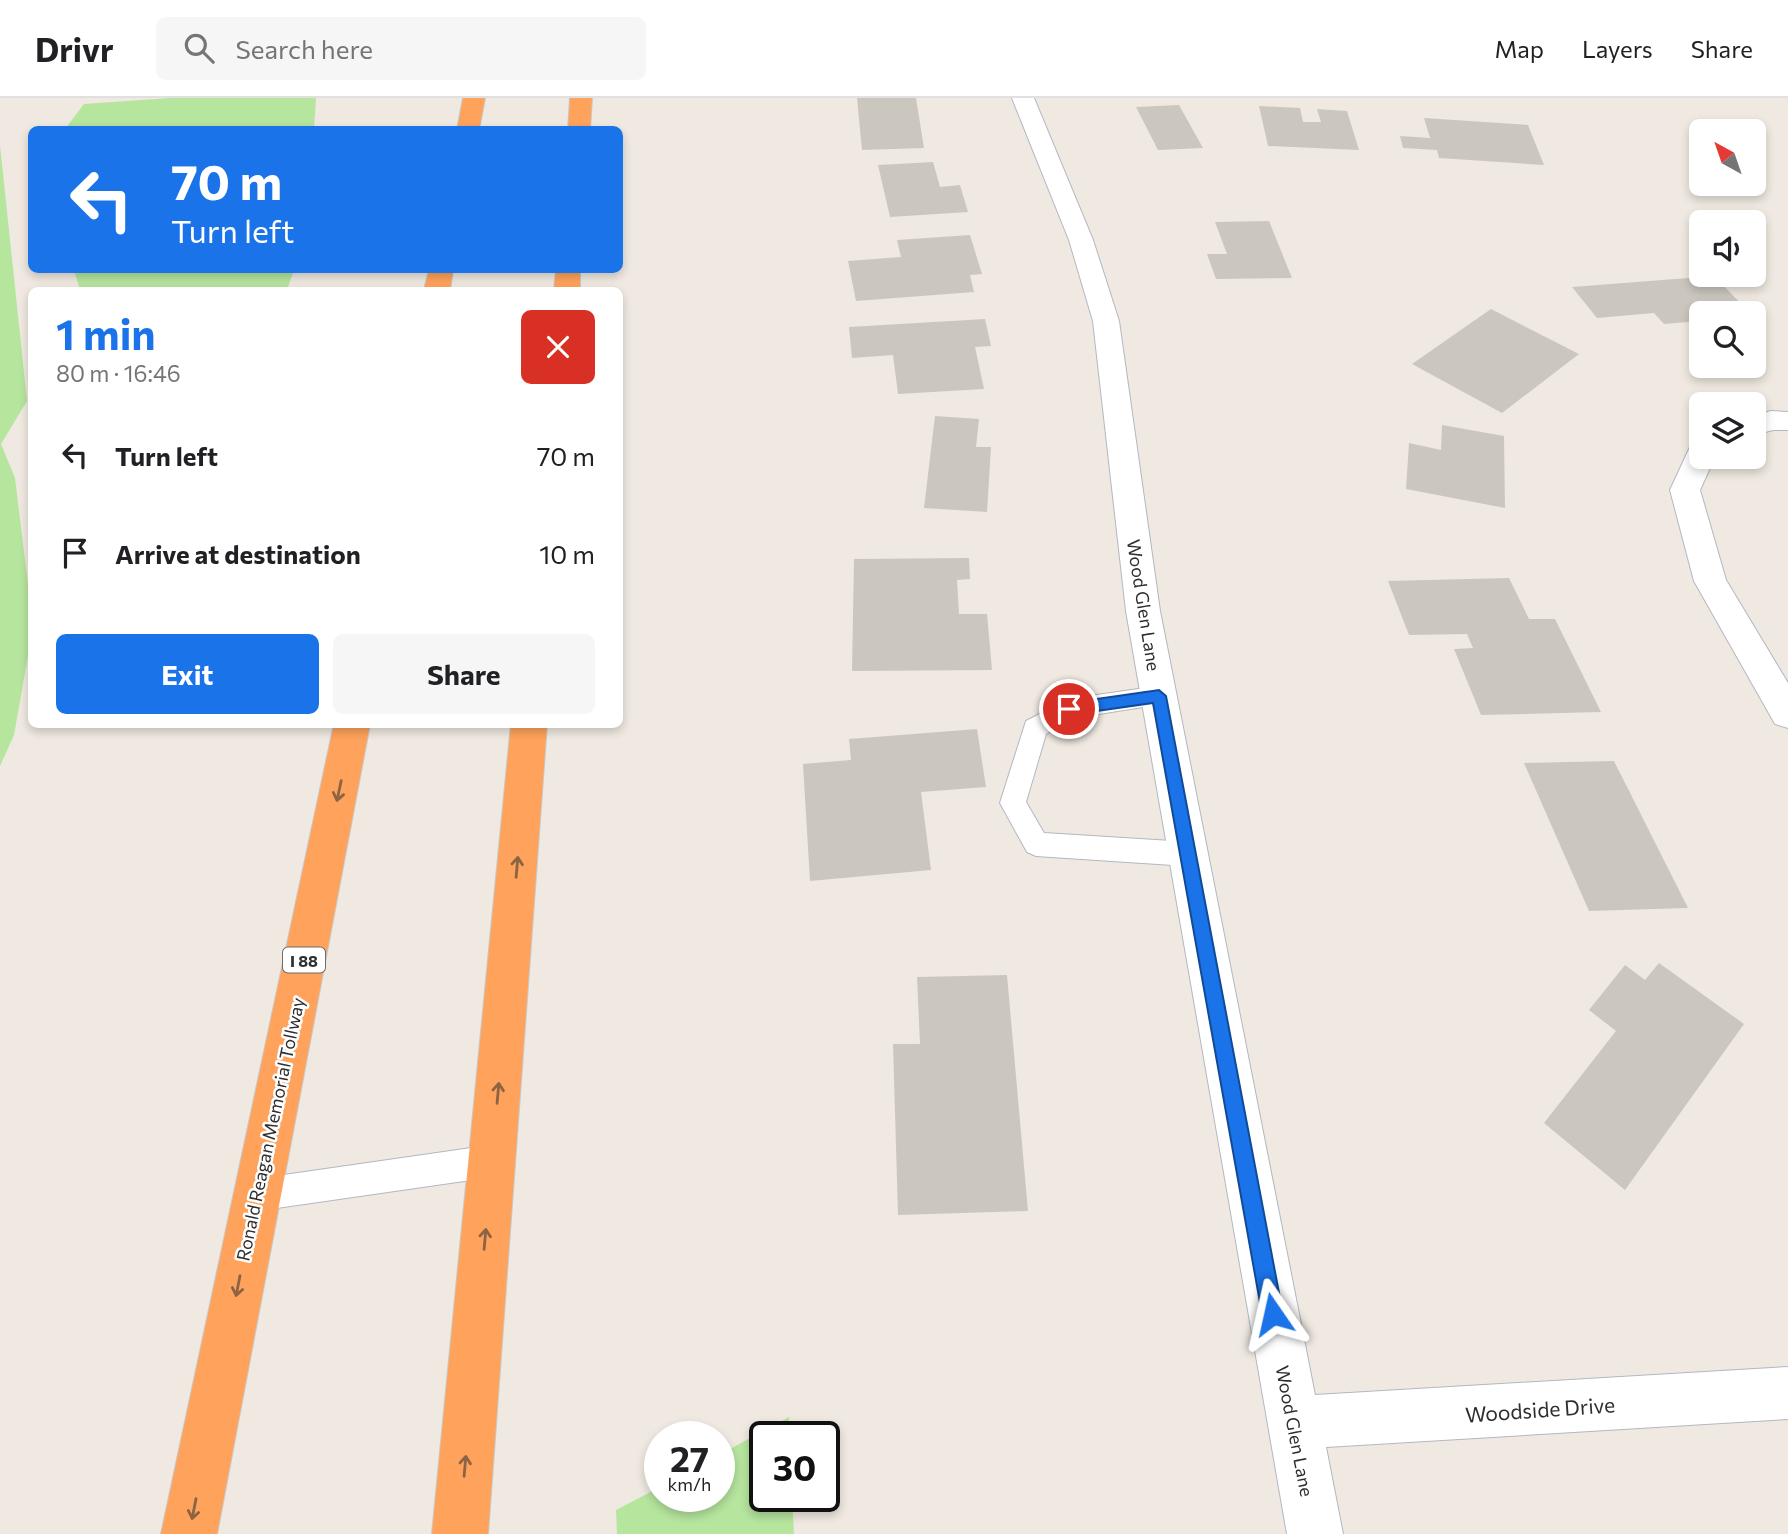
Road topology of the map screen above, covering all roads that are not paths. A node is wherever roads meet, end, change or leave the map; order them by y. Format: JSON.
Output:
{"nodes":[{"id":1,"x":474,"y":98,"type":"edge"},
{"id":2,"x":581,"y":98,"type":"edge"},
{"id":3,"x":1023,"y":98,"type":"edge"},
{"id":4,"x":469,"y":126,"type":"edge"},
{"id":5,"x":579,"y":126,"type":"edge"},
{"id":6,"x":1788,"y":421,"type":"edge"},
{"id":7,"x":1766,"y":422,"type":"edge"},
{"id":8,"x":1694,"y":469,"type":"edge"},
{"id":9,"x":1159,"y":696,"type":"junction"},
{"id":10,"x":1788,"y":714,"type":"edge"},
{"id":11,"x":351,"y":728,"type":"edge"},
{"id":12,"x":529,"y":728,"type":"edge"},
{"id":13,"x":1188,"y":854,"type":"junction"},
{"id":14,"x":492,"y":1161,"type":"junction"},
{"id":15,"x":256,"y":1195,"type":"junction"},
{"id":16,"x":1788,"y":1393,"type":"edge"},
{"id":17,"x":1292,"y":1423,"type":"junction"},
{"id":18,"x":188,"y":1534,"type":"edge"},
{"id":19,"x":460,"y":1534,"type":"edge"},
{"id":20,"x":1315,"y":1534,"type":"edge"}],
"edges":[{"from":1,"to":4,"type":"highway"},
{"from":2,"to":5,"type":"highway"},
{"from":3,"to":9,"type":"street","name":"Wood Glen Lane"},
{"from":6,"to":7,"type":"street"},
{"from":8,"to":10,"type":"street"},
{"from":9,"to":13,"type":"street","name":"Wood Glen Lane"},
{"from":9,"to":13,"type":"lane"},
{"from":11,"to":15,"type":"highway","name":"Ronald Reagan Memorial Tollway","number":"I 88","one_way":true},
{"from":14,"to":12,"type":"highway","one_way":true},
{"from":13,"to":17,"type":"street","name":"Wood Glen Lane"},
{"from":14,"to":15,"type":"lane"},
{"from":19,"to":14,"type":"highway","one_way":true},
{"from":15,"to":18,"type":"highway","name":"Ronald Reagan Memorial Tollway","number":"I 88","one_way":true},
{"from":16,"to":17,"type":"street","name":"Woodside Drive"},
{"from":17,"to":20,"type":"street","name":"Wood Glen Lane"}]}
